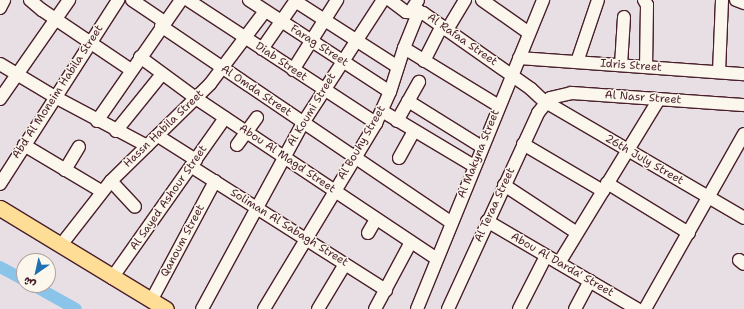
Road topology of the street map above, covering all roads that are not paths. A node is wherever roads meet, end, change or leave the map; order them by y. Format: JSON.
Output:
{"nodes":[{"id":1,"x":4,"y":0,"type":"edge"},
{"id":2,"x":30,"y":0,"type":"edge"},
{"id":3,"x":69,"y":0,"type":"edge"},
{"id":4,"x":118,"y":0,"type":"edge"},
{"id":5,"x":132,"y":0,"type":"edge"},
{"id":6,"x":181,"y":0,"type":"edge"},
{"id":7,"x":188,"y":0,"type":"edge"},
{"id":8,"x":249,"y":0,"type":"edge"},
{"id":9,"x":337,"y":0,"type":"edge"},
{"id":10,"x":383,"y":0,"type":"edge"},
{"id":11,"x":390,"y":0,"type":"edge"},
{"id":12,"x":465,"y":0,"type":"edge"},
{"id":13,"x":482,"y":0,"type":"edge"},
{"id":14,"x":543,"y":0,"type":"edge"},
{"id":15,"x":598,"y":0,"type":"edge"},
{"id":16,"x":645,"y":0,"type":"edge"},
{"id":17,"x":722,"y":0,"type":"edge"},
{"id":18,"x":736,"y":0,"type":"edge"},
{"id":19,"x":296,"y":1,"type":"edge"},
{"id":20,"x":744,"y":3,"type":"edge"},
{"id":21,"x":0,"y":8,"type":"edge"},
{"id":22,"x":416,"y":8,"type":"edge"},
{"id":23,"x":266,"y":11,"type":"junction"},
{"id":24,"x":624,"y":17,"type":"dead end"},
{"id":25,"x":55,"y":20,"type":"junction"},
{"id":26,"x":324,"y":20,"type":"junction"},
{"id":27,"x":281,"y":21,"type":"junction"},
{"id":28,"x":163,"y":24,"type":"junction"},
{"id":29,"x":444,"y":28,"type":"junction"},
{"id":30,"x":529,"y":33,"type":"junction"},
{"id":31,"x":247,"y":39,"type":"junction"},
{"id":32,"x":356,"y":40,"type":"junction"},
{"id":33,"x":310,"y":41,"type":"junction"},
{"id":34,"x":90,"y":43,"type":"junction"},
{"id":35,"x":404,"y":48,"type":"junction"},
{"id":36,"x":262,"y":49,"type":"junction"},
{"id":37,"x":140,"y":57,"type":"junction"},
{"id":38,"x":519,"y":58,"type":"junction"},
{"id":39,"x":424,"y":61,"type":"junction"},
{"id":40,"x":342,"y":62,"type":"junction"},
{"id":41,"x":577,"y":62,"type":"junction"},
{"id":42,"x":0,"y":64,"type":"edge"},
{"id":43,"x":621,"y":65,"type":"junction"},
{"id":44,"x":398,"y":67,"type":"junction"},
{"id":45,"x":646,"y":67,"type":"junction"},
{"id":46,"x":224,"y":69,"type":"junction"},
{"id":47,"x":131,"y":70,"type":"junction"},
{"id":48,"x":292,"y":70,"type":"junction"},
{"id":49,"x":719,"y":72,"type":"junction"},
{"id":50,"x":17,"y":74,"type":"junction"},
{"id":51,"x":162,"y":74,"type":"junction"},
{"id":52,"x":744,"y":74,"type":"edge"},
{"id":53,"x":512,"y":75,"type":"junction"},
{"id":54,"x":419,"y":82,"type":"dead end"},
{"id":55,"x":324,"y":90,"type":"junction"},
{"id":56,"x":390,"y":92,"type":"junction"},
{"id":57,"x":55,"y":97,"type":"junction"},
{"id":58,"x":0,"y":99,"type":"edge"},
{"id":59,"x":197,"y":99,"type":"junction"},
{"id":60,"x":659,"y":99,"type":"junction"},
{"id":61,"x":408,"y":101,"type":"junction"},
{"id":62,"x":544,"y":101,"type":"junction"},
{"id":63,"x":744,"y":105,"type":"edge"},
{"id":64,"x":499,"y":106,"type":"junction"},
{"id":65,"x":382,"y":111,"type":"junction"},
{"id":66,"x":257,"y":117,"type":"dead end"},
{"id":67,"x":225,"y":118,"type":"junction"},
{"id":68,"x":97,"y":121,"type":"junction"},
{"id":69,"x":396,"y":121,"type":"junction"},
{"id":70,"x":303,"y":123,"type":"junction"},
{"id":71,"x":376,"y":123,"type":"junction"},
{"id":72,"x":116,"y":131,"type":"junction"},
{"id":73,"x":414,"y":131,"type":"junction"},
{"id":74,"x":247,"y":132,"type":"junction"},
{"id":75,"x":158,"y":136,"type":"junction"},
{"id":76,"x":743,"y":137,"type":"edge"},
{"id":77,"x":523,"y":144,"type":"junction"},
{"id":78,"x":24,"y":145,"type":"junction"},
{"id":79,"x":237,"y":145,"type":"dead end"},
{"id":80,"x":79,"y":146,"type":"dead end"},
{"id":81,"x":147,"y":146,"type":"junction"},
{"id":82,"x":482,"y":147,"type":"junction"},
{"id":83,"x":627,"y":150,"type":"junction"},
{"id":84,"x":284,"y":157,"type":"junction"},
{"id":85,"x":354,"y":157,"type":"junction"},
{"id":86,"x":399,"y":158,"type":"dead end"},
{"id":87,"x":194,"y":163,"type":"junction"},
{"id":88,"x":474,"y":166,"type":"junction"},
{"id":89,"x":65,"y":170,"type":"junction"},
{"id":90,"x":111,"y":181,"type":"junction"},
{"id":91,"x":215,"y":181,"type":"junction"},
{"id":92,"x":0,"y":184,"type":"edge"},
{"id":93,"x":504,"y":185,"type":"junction"},
{"id":94,"x":605,"y":187,"type":"junction"},
{"id":95,"x":334,"y":190,"type":"junction"},
{"id":96,"x":102,"y":192,"type":"junction"},
{"id":97,"x":710,"y":198,"type":"junction"},
{"id":98,"x":135,"y":207,"type":"dead end"},
{"id":99,"x":256,"y":207,"type":"junction"},
{"id":100,"x":0,"y":208,"type":"edge"},
{"id":101,"x":744,"y":218,"type":"edge"},
{"id":102,"x":376,"y":219,"type":"junction"},
{"id":103,"x":487,"y":221,"type":"junction"},
{"id":104,"x":451,"y":222,"type":"junction"},
{"id":105,"x":368,"y":233,"type":"dead end"},
{"id":106,"x":577,"y":233,"type":"junction"},
{"id":107,"x":689,"y":233,"type":"junction"},
{"id":108,"x":305,"y":238,"type":"junction"},
{"id":109,"x":411,"y":242,"type":"junction"},
{"id":110,"x":61,"y":245,"type":"junction"},
{"id":111,"x":546,"y":256,"type":"junction"},
{"id":112,"x":437,"y":259,"type":"junction"},
{"id":113,"x":559,"y":263,"type":"junction"},
{"id":114,"x":345,"y":264,"type":"junction"},
{"id":115,"x":112,"y":278,"type":"junction"},
{"id":116,"x":590,"y":281,"type":"junction"},
{"id":117,"x":386,"y":290,"type":"junction"},
{"id":118,"x":151,"y":301,"type":"junction"},
{"id":119,"x":166,"y":309,"type":"edge"},
{"id":120,"x":202,"y":309,"type":"edge"},
{"id":121,"x":264,"y":309,"type":"edge"},
{"id":122,"x":318,"y":309,"type":"edge"},
{"id":123,"x":374,"y":309,"type":"edge"},
{"id":124,"x":418,"y":309,"type":"edge"},
{"id":125,"x":448,"y":309,"type":"edge"},
{"id":126,"x":519,"y":309,"type":"edge"},
{"id":127,"x":575,"y":309,"type":"edge"},
{"id":128,"x":637,"y":309,"type":"edge"},
{"id":129,"x":645,"y":309,"type":"edge"}],
"edges":[{"from":1,"to":21,"type":"street"},
{"from":2,"to":25,"type":"street"},
{"from":3,"to":25,"type":"street"},
{"from":4,"to":34,"type":"street","name":"Abd Al Moneim Habila Street"},
{"from":5,"to":28,"type":"street","name":"Al Omda Street"},
{"from":6,"to":28,"type":"street"},
{"from":7,"to":31,"type":"street","name":"Diab Street"},
{"from":8,"to":23,"type":"street","name":"Farag Street"},
{"from":9,"to":26,"type":"street"},
{"from":10,"to":32,"type":"street","name":"Al Koumi Street"},
{"from":11,"to":22,"type":"street","name":"Al Rafaa Street"},
{"from":12,"to":29,"type":"street"},
{"from":13,"to":30,"type":"street"},
{"from":14,"to":30,"type":"street","name":"Al Makyna Street"},
{"from":15,"to":41,"type":"street"},
{"from":16,"to":45,"type":"street"},
{"from":17,"to":49,"type":"street"},
{"from":18,"to":20,"type":"street"},
{"from":19,"to":26,"type":"street"},
{"from":19,"to":27,"type":"street"},
{"from":22,"to":29,"type":"street","name":"Al Rafaa Street"},
{"from":22,"to":35,"type":"street","name":"Al Bouhy Street"},
{"from":23,"to":27,"type":"street","name":"Farag Street"},
{"from":23,"to":31,"type":"street","name":"Hassn Habila Street"},
{"from":24,"to":43,"type":"street"},
{"from":25,"to":34,"type":"street"},
{"from":25,"to":50,"type":"street"},
{"from":26,"to":32,"type":"street"},
{"from":26,"to":33,"type":"street"},
{"from":27,"to":33,"type":"street","name":"Farag Street"},
{"from":27,"to":36,"type":"street"},
{"from":28,"to":37,"type":"street"},
{"from":28,"to":46,"type":"street","name":"Al Omda Street"},
{"from":29,"to":39,"type":"street"},
{"from":29,"to":53,"type":"street","name":"Al Rafaa Street"},
{"from":30,"to":38,"type":"street","name":"Al Makyna Street"},
{"from":31,"to":36,"type":"street","name":"Diab Street"},
{"from":31,"to":46,"type":"street","name":"Hassn Habila Street"},
{"from":32,"to":40,"type":"street","name":"Al Koumi Street"},
{"from":32,"to":44,"type":"street"},
{"from":33,"to":40,"type":"street","name":"Farag Street"},
{"from":33,"to":48,"type":"street"},
{"from":34,"to":47,"type":"street"},
{"from":34,"to":57,"type":"street","name":"Abd Al Moneim Habila Street"},
{"from":35,"to":39,"type":"street"},
{"from":35,"to":44,"type":"street","name":"Al Bouhy Street"},
{"from":36,"to":48,"type":"street","name":"Diab Street"},
{"from":37,"to":47,"type":"street"},
{"from":37,"to":51,"type":"street","name":"Abou Al Magd Street"},
{"from":38,"to":41,"type":"street","name":"Idris Street"},
{"from":38,"to":53,"type":"street","name":"Al Makyna Street"},
{"from":39,"to":64,"type":"street"},
{"from":40,"to":55,"type":"street","name":"Al Koumi Street"},
{"from":40,"to":56,"type":"street","name":"Farag Street"},
{"from":41,"to":43,"type":"street","name":"Idris Street"},
{"from":42,"to":50,"type":"street"},
{"from":43,"to":45,"type":"street","name":"Idris Street"},
{"from":44,"to":56,"type":"street","name":"Al Bouhy Street"},
{"from":45,"to":49,"type":"street","name":"Idris Street"},
{"from":46,"to":59,"type":"street","name":"Hassn Habila Street"},
{"from":46,"to":70,"type":"street","name":"Al Omda Street"},
{"from":47,"to":68,"type":"street"},
{"from":48,"to":55,"type":"street","name":"Diab Street"},
{"from":49,"to":52,"type":"street","name":"Idris Street"},
{"from":50,"to":57,"type":"street"},
{"from":50,"to":58,"type":"street"},
{"from":51,"to":59,"type":"street","name":"Abou Al Magd Street"},
{"from":51,"to":72,"type":"street"},
{"from":53,"to":62,"type":"street","name":"Al Rafaa Street"},
{"from":53,"to":64,"type":"street","name":"Al Makyna Street"},
{"from":54,"to":61,"type":"street"},
{"from":55,"to":70,"type":"street","name":"Al Koumi Street"},
{"from":55,"to":71,"type":"street","name":"Diab Street"},
{"from":56,"to":65,"type":"street","name":"Al Bouhy Street"},
{"from":57,"to":68,"type":"street"},
{"from":57,"to":78,"type":"street","name":"Abd Al Moneim Habila Street"},
{"from":59,"to":67,"type":"street","name":"Abou Al Magd Street"},
{"from":59,"to":75,"type":"street","name":"Hassn Habila Street"},
{"from":60,"to":62,"type":"street","name":"Al Nasr Street"},
{"from":60,"to":63,"type":"street","name":"Al Nasr Street"},
{"from":60,"to":83,"type":"street"},
{"from":61,"to":69,"type":"street"},
{"from":61,"to":82,"type":"street"},
{"from":62,"to":77,"type":"street","name":"Al Teraa Street"},
{"from":62,"to":83,"type":"street","name":"26th July Street"},
{"from":64,"to":82,"type":"street","name":"Al Makyna Street"},
{"from":65,"to":69,"type":"street"},
{"from":65,"to":71,"type":"street","name":"Al Bouhy Street"},
{"from":66,"to":74,"type":"street"},
{"from":67,"to":74,"type":"street","name":"Abou Al Magd Street"},
{"from":67,"to":87,"type":"street","name":"Al Sayed Ashour Street"},
{"from":68,"to":72,"type":"street"},
{"from":69,"to":73,"type":"street"},
{"from":70,"to":84,"type":"street","name":"Al Koumi Street"},
{"from":70,"to":85,"type":"street","name":"Al Omda Street"},
{"from":71,"to":85,"type":"street","name":"Al Bouhy Street"},
{"from":72,"to":81,"type":"street"},
{"from":73,"to":86,"type":"street"},
{"from":73,"to":88,"type":"street"},
{"from":74,"to":79,"type":"street"},
{"from":74,"to":84,"type":"street","name":"Abou Al Magd Street"},
{"from":75,"to":81,"type":"street","name":"Hassn Habila Street"},
{"from":75,"to":87,"type":"street","name":"Soliman Al Sabagh Street"},
{"from":76,"to":97,"type":"street"},
{"from":77,"to":93,"type":"street","name":"Al Teraa Street"},
{"from":77,"to":94,"type":"street"},
{"from":78,"to":89,"type":"street"},
{"from":78,"to":92,"type":"street","name":"Abd Al Moneim Habila Street"},
{"from":80,"to":89,"type":"street"},
{"from":81,"to":90,"type":"street","name":"Hassn Habila Street"},
{"from":82,"to":88,"type":"street","name":"Al Makyna Street"},
{"from":83,"to":94,"type":"street"},
{"from":83,"to":97,"type":"street","name":"26th July Street"},
{"from":84,"to":95,"type":"street","name":"Abou Al Magd Street"},
{"from":84,"to":99,"type":"street","name":"Al Koumi Street"},
{"from":85,"to":95,"type":"street","name":"Al Bouhy Street"},
{"from":85,"to":104,"type":"street","name":"Al Omda Street"},
{"from":87,"to":91,"type":"street","name":"Soliman Al Sabagh Street"},
{"from":87,"to":115,"type":"street","name":"Al Sayed Ashour Street"},
{"from":88,"to":104,"type":"street","name":"Al Makyna Street"},
{"from":89,"to":96,"type":"street"},
{"from":90,"to":96,"type":"street","name":"Hassn Habila Street"},
{"from":90,"to":98,"type":"street"},
{"from":91,"to":99,"type":"street","name":"Soliman Al Sabagh Street"},
{"from":91,"to":118,"type":"street","name":"Qanoum Street"},
{"from":93,"to":103,"type":"street","name":"Al Teraa Street"},
{"from":93,"to":106,"type":"street"},
{"from":94,"to":106,"type":"street"},
{"from":94,"to":107,"type":"street"},
{"from":95,"to":102,"type":"street","name":"Abou Al Magd Street"},
{"from":95,"to":108,"type":"street","name":"Al Bouhy Street"},
{"from":96,"to":110,"type":"street","name":"Hassn Habila Street"},
{"from":97,"to":101,"type":"street","name":"26th July Street"},
{"from":97,"to":107,"type":"street"},
{"from":99,"to":108,"type":"street","name":"Soliman Al Sabagh Street"},
{"from":99,"to":120,"type":"street","name":"Al Koumi Street"},
{"from":100,"to":110,"type":"main road"},
{"from":102,"to":105,"type":"street"},
{"from":102,"to":109,"type":"street","name":"Abou Al Magd Street"},
{"from":103,"to":111,"type":"street","name":"Abou Al Darda' Street"},
{"from":103,"to":125,"type":"street","name":"Al Teraa Street"},
{"from":104,"to":112,"type":"street","name":"Al Makyna Street"},
{"from":106,"to":113,"type":"street"},
{"from":107,"to":129,"type":"street"},
{"from":108,"to":114,"type":"street","name":"Soliman Al Sabagh Street"},
{"from":108,"to":121,"type":"street","name":"Al Bouhy Street"},
{"from":109,"to":112,"type":"street","name":"Abou Al Magd Street"},
{"from":109,"to":117,"type":"street"},
{"from":110,"to":115,"type":"main road"},
{"from":111,"to":113,"type":"street","name":"Abou Al Darda' Street"},
{"from":111,"to":126,"type":"street"},
{"from":112,"to":124,"type":"street","name":"Al Makyna Street"},
{"from":113,"to":116,"type":"street","name":"Abou Al Darda' Street"},
{"from":114,"to":117,"type":"street","name":"Soliman Al Sabagh Street"},
{"from":114,"to":122,"type":"street"},
{"from":115,"to":118,"type":"main road"},
{"from":116,"to":127,"type":"street"},
{"from":116,"to":128,"type":"street","name":"Abou Al Darda' Street"},
{"from":117,"to":123,"type":"street"},
{"from":118,"to":119,"type":"main road"}]}
